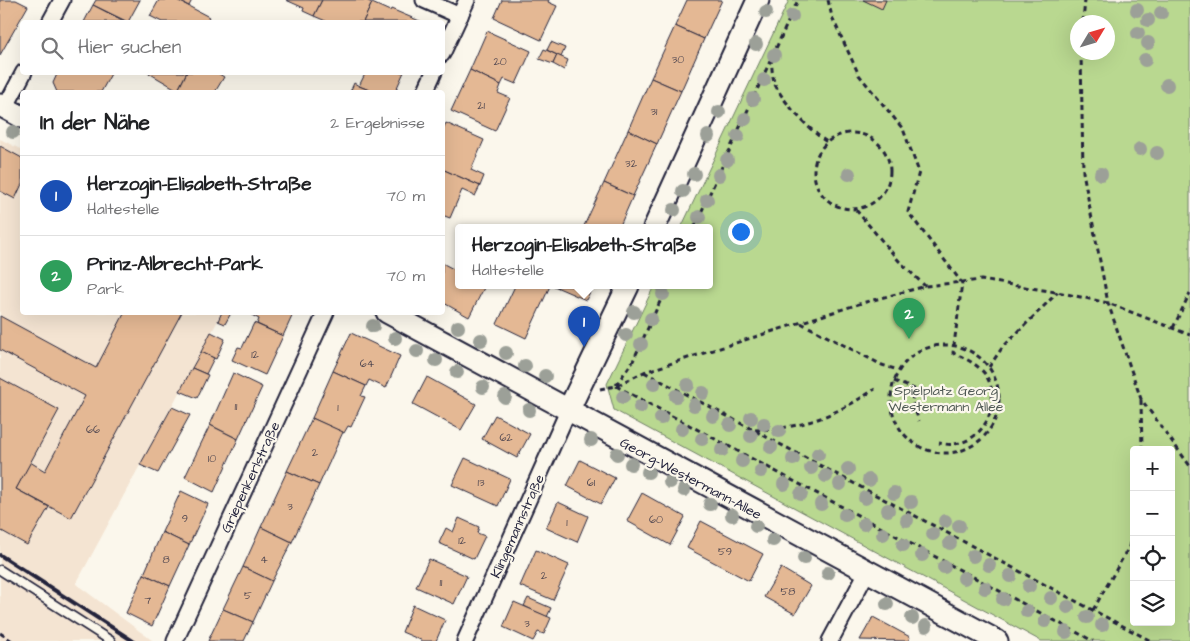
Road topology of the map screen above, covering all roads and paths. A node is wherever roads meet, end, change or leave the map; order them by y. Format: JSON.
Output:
{"nodes":[{"id":1,"x":62,"y":0,"type":"edge"},
{"id":2,"x":424,"y":0,"type":"edge"},
{"id":3,"x":467,"y":0,"type":"edge"},
{"id":4,"x":758,"y":0,"type":"edge"},
{"id":5,"x":798,"y":0,"type":"edge"},
{"id":6,"x":828,"y":0,"type":"edge"},
{"id":7,"x":1085,"y":0,"type":"edge"},
{"id":8,"x":1084,"y":15,"type":"edge"},
{"id":9,"x":460,"y":16,"type":"junction"},
{"id":10,"x":51,"y":20,"type":"edge"},
{"id":11,"x":445,"y":48,"type":"edge"},
{"id":12,"x":771,"y":58,"type":"junction"},
{"id":13,"x":1081,"y":60,"type":"edge"},
{"id":14,"x":23,"y":75,"type":"edge"},
{"id":15,"x":433,"y":75,"type":"edge"},
{"id":16,"x":427,"y":90,"type":"edge"},
{"id":17,"x":9,"y":110,"type":"edge"},
{"id":18,"x":827,"y":142,"type":"junction"},
{"id":19,"x":856,"y":210,"type":"junction"},
{"id":20,"x":656,"y":224,"type":"edge"},
{"id":21,"x":696,"y":224,"type":"edge"},
{"id":22,"x":962,"y":283,"type":"junction"},
{"id":23,"x":926,"y":286,"type":"junction"},
{"id":24,"x":627,"y":289,"type":"edge"},
{"id":25,"x":666,"y":289,"type":"edge"},
{"id":26,"x":1058,"y":292,"type":"junction"},
{"id":27,"x":1190,"y":293,"type":"edge"},
{"id":28,"x":1108,"y":303,"type":"junction"},
{"id":29,"x":325,"y":315,"type":"edge"},
{"id":30,"x":392,"y":315,"type":"edge"},
{"id":31,"x":801,"y":323,"type":"junction"},
{"id":32,"x":1173,"y":328,"type":"junction"},
{"id":33,"x":1190,"y":335,"type":"edge"},
{"id":34,"x":954,"y":345,"type":"junction"},
{"id":35,"x":989,"y":367,"type":"junction"},
{"id":36,"x":898,"y":370,"type":"junction"},
{"id":37,"x":644,"y":372,"type":"junction"},
{"id":38,"x":894,"y":381,"type":"junction"},
{"id":39,"x":616,"y":386,"type":"junction"},
{"id":40,"x":875,"y":390,"type":"dead end"},
{"id":41,"x":1141,"y":399,"type":"junction"},
{"id":42,"x":568,"y":411,"type":"junction"},
{"id":43,"x":919,"y":422,"type":"dead end"},
{"id":44,"x":754,"y":430,"type":"junction"},
{"id":45,"x":939,"y":444,"type":"dead end"},
{"id":46,"x":1142,"y":446,"type":"edge"},
{"id":47,"x":1190,"y":466,"type":"edge"},
{"id":48,"x":1132,"y":536,"type":"edge"},
{"id":49,"x":0,"y":570,"type":"edge"},
{"id":50,"x":868,"y":572,"type":"junction"},
{"id":51,"x":1093,"y":610,"type":"junction"},
{"id":52,"x":0,"y":633,"type":"edge"},
{"id":53,"x":12,"y":641,"type":"edge"},
{"id":54,"x":111,"y":641,"type":"edge"},
{"id":55,"x":175,"y":641,"type":"edge"},
{"id":56,"x":465,"y":641,"type":"edge"},
{"id":57,"x":830,"y":641,"type":"edge"},
{"id":58,"x":997,"y":641,"type":"edge"},
{"id":59,"x":1093,"y":641,"type":"edge"},
{"id":60,"x":1152,"y":641,"type":"edge"}],
"edges":[{"from":1,"to":10,"type":"street"},
{"from":2,"to":9,"type":"street"},
{"from":3,"to":9,"type":"street"},
{"from":4,"to":20,"type":"street"},
{"from":5,"to":12,"type":"path"},
{"from":6,"to":22,"type":"path"},
{"from":7,"to":8,"type":"path"},
{"from":9,"to":11,"type":"street"},
{"from":12,"to":18,"type":"path"},
{"from":12,"to":21,"type":"path"},
{"from":13,"to":28,"type":"path"},
{"from":14,"to":17,"type":"street"},
{"from":15,"to":16,"type":"street"},
{"from":18,"to":19,"type":"path"},
{"from":18,"to":19,"type":"path"},
{"from":19,"to":23,"type":"path"},
{"from":22,"to":23,"type":"path"},
{"from":22,"to":26,"type":"path"},
{"from":22,"to":34,"type":"path"},
{"from":23,"to":31,"type":"path"},
{"from":24,"to":42,"type":"street"},
{"from":25,"to":39,"type":"path"},
{"from":26,"to":28,"type":"path"},
{"from":26,"to":35,"type":"path"},
{"from":27,"to":32,"type":"path"},
{"from":28,"to":32,"type":"path"},
{"from":28,"to":41,"type":"path"},
{"from":29,"to":55,"type":"street","name":"Griepenkerlstraße"},
{"from":30,"to":42,"type":"street","name":"Georg-Westermann-Allee"},
{"from":31,"to":36,"type":"path"},
{"from":31,"to":37,"type":"path"},
{"from":32,"to":33,"type":"path"},
{"from":34,"to":35,"type":"path"},
{"from":34,"to":36,"type":"path"},
{"from":34,"to":45,"type":"path"},
{"from":35,"to":38,"type":"path"},
{"from":36,"to":38,"type":"path"},
{"from":37,"to":39,"type":"path"},
{"from":37,"to":44,"type":"path"},
{"from":38,"to":43,"type":"path"},
{"from":39,"to":59,"type":"path"},
{"from":40,"to":44,"type":"path"},
{"from":41,"to":46,"type":"path"},
{"from":41,"to":47,"type":"path"},
{"from":42,"to":50,"type":"street","name":"Georg-Westermann-Allee"},
{"from":42,"to":56,"type":"street","name":"Klingemannstraße"},
{"from":44,"to":51,"type":"path"},
{"from":48,"to":51,"type":"path"},
{"from":49,"to":54,"type":"lane"},
{"from":50,"to":57,"type":"street"},
{"from":50,"to":58,"type":"street","name":"Georg-Westermann-Allee"},
{"from":51,"to":60,"type":"path"},
{"from":52,"to":53,"type":"path"}]}
